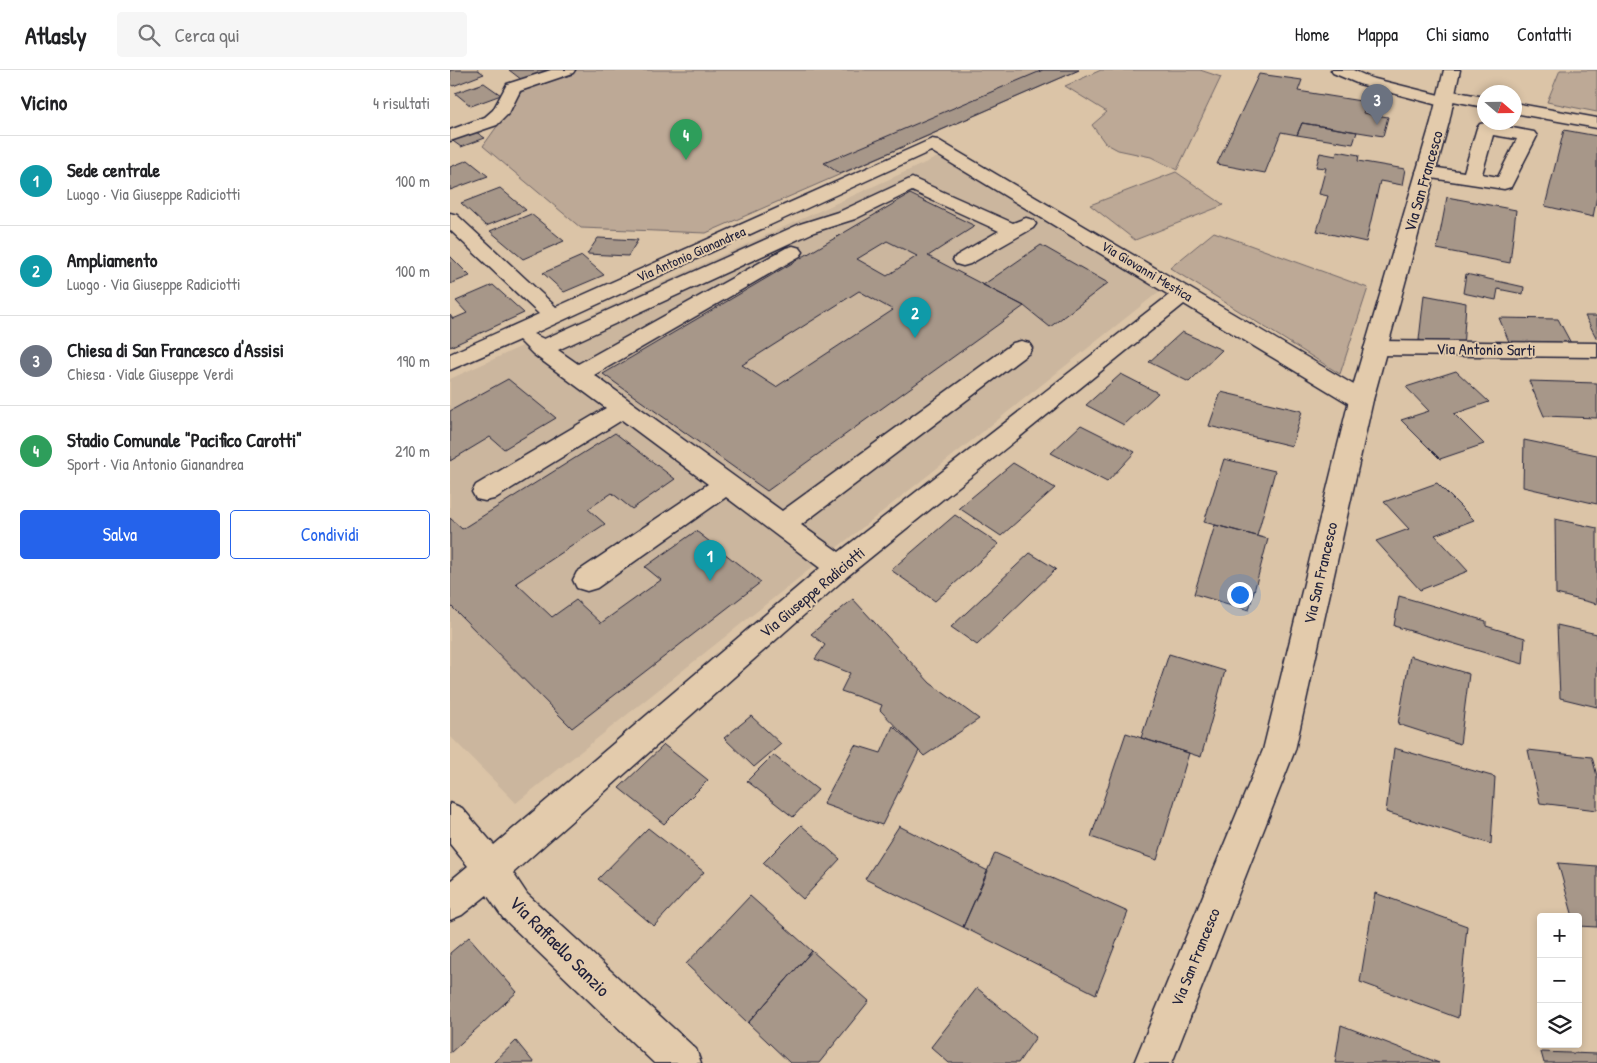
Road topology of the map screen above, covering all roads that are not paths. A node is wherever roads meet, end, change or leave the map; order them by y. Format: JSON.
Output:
{"nodes":[{"id":1,"x":566,"y":70,"type":"edge"},
{"id":2,"x":1339,"y":70,"type":"edge"},
{"id":3,"x":1373,"y":70,"type":"edge"},
{"id":4,"x":1452,"y":70,"type":"edge"},
{"id":5,"x":1446,"y":96,"type":"junction"},
{"id":6,"x":1477,"y":101,"type":"edge"},
{"id":7,"x":1522,"y":109,"type":"edge"},
{"id":8,"x":1597,"y":123,"type":"edge"},
{"id":9,"x":450,"y":136,"type":"edge"},
{"id":10,"x":932,"y":144,"type":"joint"},
{"id":11,"x":1425,"y":172,"type":"junction"},
{"id":12,"x":1472,"y":178,"type":"dead end"},
{"id":13,"x":1047,"y":212,"type":"junction"},
{"id":14,"x":450,"y":219,"type":"edge"},
{"id":15,"x":808,"y":228,"type":"junction"},
{"id":16,"x":1014,"y":231,"type":"junction"},
{"id":17,"x":963,"y":260,"type":"dead end"},
{"id":18,"x":1184,"y":293,"type":"junction"},
{"id":19,"x":553,"y":316,"type":"junction"},
{"id":20,"x":518,"y":332,"type":"junction"},
{"id":21,"x":1021,"y":348,"type":"dead end"},
{"id":22,"x":1375,"y":348,"type":"junction"},
{"id":23,"x":541,"y":349,"type":"junction"},
{"id":24,"x":1597,"y":350,"type":"edge"},
{"id":25,"x":450,"y":363,"type":"edge"},
{"id":26,"x":577,"y":375,"type":"junction"},
{"id":27,"x":1361,"y":400,"type":"junction"},
{"id":28,"x":622,"y":408,"type":"junction"},
{"id":29,"x":726,"y":484,"type":"junction"},
{"id":30,"x":485,"y":492,"type":"dead end"},
{"id":31,"x":782,"y":525,"type":"junction"},
{"id":32,"x":840,"y":567,"type":"junction"},
{"id":33,"x":587,"y":580,"type":"dead end"},
{"id":34,"x":450,"y":819,"type":"edge"},
{"id":35,"x":490,"y":870,"type":"junction"},
{"id":36,"x":450,"y":903,"type":"edge"},
{"id":37,"x":682,"y":1063,"type":"edge"},
{"id":38,"x":1153,"y":1063,"type":"edge"}],
"edges":[{"from":1,"to":9,"type":"street"},
{"from":2,"to":5,"type":"street"},
{"from":3,"to":5,"type":"street"},
{"from":4,"to":5,"type":"street","name":"Via San Francesco"},
{"from":5,"to":6,"type":"street"},
{"from":5,"to":11,"type":"street","name":"Via San Francesco"},
{"from":7,"to":8,"type":"street"},
{"from":10,"to":13,"type":"street","name":"Via Giovanni Mestica"},
{"from":10,"to":19,"type":"street","name":"Via Antonio Gianandrea"},
{"from":11,"to":12,"type":"street"},
{"from":11,"to":22,"type":"street","name":"Via San Francesco"},
{"from":13,"to":16,"type":"street"},
{"from":13,"to":18,"type":"street","name":"Via Giovanni Mestica"},
{"from":14,"to":19,"type":"street"},
{"from":15,"to":16,"type":"street"},
{"from":15,"to":23,"type":"street"},
{"from":15,"to":26,"type":"street"},
{"from":16,"to":17,"type":"street"},
{"from":18,"to":27,"type":"street","name":"Via Giovanni Mestica"},
{"from":18,"to":32,"type":"street","name":"Via Giuseppe Radiciotti"},
{"from":19,"to":20,"type":"street","name":"Via Antonio Gianandrea"},
{"from":20,"to":23,"type":"street"},
{"from":20,"to":25,"type":"street","name":"Via Antonio Gianandrea"},
{"from":21,"to":31,"type":"street"},
{"from":22,"to":24,"type":"street","name":"Via Antonio Sarti"},
{"from":22,"to":27,"type":"street","name":"Via San Francesco"},
{"from":23,"to":26,"type":"street"},
{"from":26,"to":28,"type":"street"},
{"from":27,"to":38,"type":"street","name":"Via San Francesco"},
{"from":28,"to":29,"type":"street"},
{"from":28,"to":30,"type":"street"},
{"from":29,"to":31,"type":"street"},
{"from":29,"to":33,"type":"street"},
{"from":31,"to":32,"type":"street"},
{"from":32,"to":35,"type":"street","name":"Via Giuseppe Radiciotti"},
{"from":34,"to":35,"type":"street","name":"Via Raffaello Sanzio"},
{"from":35,"to":36,"type":"street","name":"Via Giuseppe Radiciotti"},
{"from":35,"to":37,"type":"street","name":"Via Raffaello Sanzio"}]}
